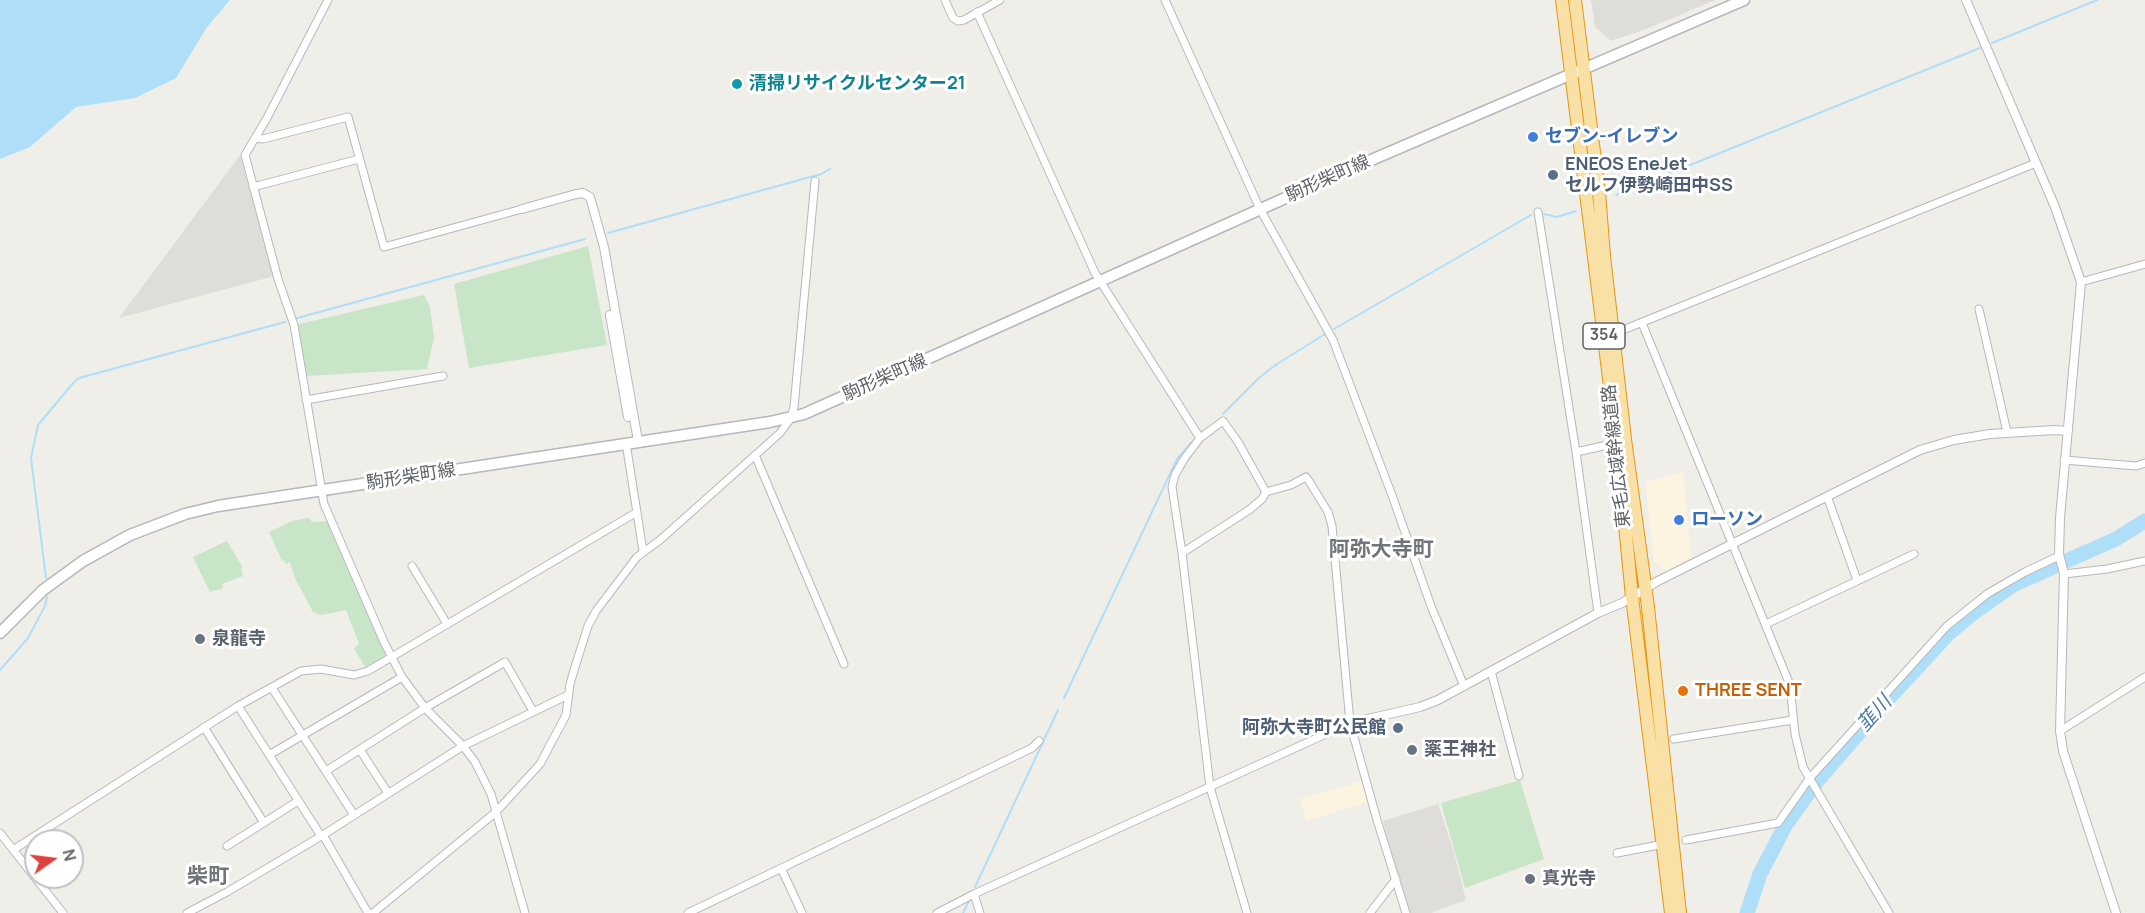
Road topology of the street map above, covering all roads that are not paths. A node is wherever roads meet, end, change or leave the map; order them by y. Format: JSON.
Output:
{"nodes":[{"id":1,"x":328,"y":0,"type":"edge"},
{"id":2,"x":945,"y":0,"type":"edge"},
{"id":3,"x":1000,"y":0,"type":"edge"},
{"id":4,"x":1165,"y":0,"type":"edge"},
{"id":5,"x":1562,"y":0,"type":"edge"},
{"id":6,"x":1575,"y":0,"type":"edge"},
{"id":7,"x":1744,"y":0,"type":"edge"},
{"id":8,"x":1966,"y":0,"type":"edge"},
{"id":9,"x":977,"y":12,"type":"junction"},
{"id":10,"x":1583,"y":70,"type":"junction"},
{"id":11,"x":1571,"y":76,"type":"junction"},
{"id":12,"x":256,"y":138,"type":"junction"},
{"id":13,"x":359,"y":159,"type":"junction"},
{"id":14,"x":2036,"y":163,"type":"junction"},
{"id":15,"x":814,"y":181,"type":"dead end"},
{"id":16,"x":254,"y":187,"type":"junction"},
{"id":17,"x":522,"y":209,"type":"joint"},
{"id":18,"x":1260,"y":209,"type":"junction"},
{"id":19,"x":1539,"y":212,"type":"dead end"},
{"id":20,"x":2145,"y":264,"type":"edge"},
{"id":21,"x":1100,"y":281,"type":"junction"},
{"id":22,"x":2081,"y":282,"type":"junction"},
{"id":23,"x":1979,"y":309,"type":"dead end"},
{"id":24,"x":1642,"y":323,"type":"junction"},
{"id":25,"x":1613,"y":334,"type":"junction"},
{"id":26,"x":442,"y":376,"type":"dead end"},
{"id":27,"x":306,"y":400,"type":"junction"},
{"id":28,"x":790,"y":418,"type":"junction"},
{"id":29,"x":2068,"y":431,"type":"junction"},
{"id":30,"x":2007,"y":432,"type":"junction"},
{"id":31,"x":1200,"y":438,"type":"junction"},
{"id":32,"x":632,"y":442,"type":"junction"},
{"id":33,"x":1617,"y":443,"type":"junction"},
{"id":34,"x":1576,"y":452,"type":"junction"},
{"id":35,"x":755,"y":455,"type":"junction"},
{"id":36,"x":2064,"y":460,"type":"junction"},
{"id":37,"x":2145,"y":463,"type":"edge"},
{"id":38,"x":321,"y":491,"type":"junction"},
{"id":39,"x":1266,"y":492,"type":"junction"},
{"id":40,"x":1827,"y":496,"type":"junction"},
{"id":41,"x":637,"y":512,"type":"junction"},
{"id":42,"x":1731,"y":544,"type":"junction"},
{"id":43,"x":643,"y":551,"type":"junction"},
{"id":44,"x":1182,"y":553,"type":"junction"},
{"id":45,"x":1914,"y":554,"type":"dead end"},
{"id":46,"x":2059,"y":556,"type":"junction"},
{"id":47,"x":2145,"y":561,"type":"edge"},
{"id":48,"x":412,"y":566,"type":"dead end"},
{"id":49,"x":2064,"y":574,"type":"junction"},
{"id":50,"x":1857,"y":580,"type":"junction"},
{"id":51,"x":1646,"y":588,"type":"junction"},
{"id":52,"x":1632,"y":597,"type":"junction"},
{"id":53,"x":1598,"y":614,"type":"junction"},
{"id":54,"x":447,"y":624,"type":"junction"},
{"id":55,"x":1766,"y":624,"type":"junction"},
{"id":56,"x":0,"y":633,"type":"edge"},
{"id":57,"x":391,"y":657,"type":"junction"},
{"id":58,"x":844,"y":664,"type":"dead end"},
{"id":59,"x":1491,"y":670,"type":"junction"},
{"id":60,"x":402,"y":677,"type":"junction"},
{"id":61,"x":2145,"y":677,"type":"edge"},
{"id":62,"x":1464,"y":686,"type":"junction"},
{"id":63,"x":272,"y":688,"type":"junction"},
{"id":64,"x":568,"y":695,"type":"junction"},
{"id":65,"x":238,"y":706,"type":"junction"},
{"id":66,"x":425,"y":708,"type":"junction"},
{"id":67,"x":533,"y":711,"type":"junction"},
{"id":68,"x":1793,"y":720,"type":"junction"},
{"id":69,"x":1350,"y":723,"type":"junction"},
{"id":70,"x":204,"y":728,"type":"junction"},
{"id":71,"x":2060,"y":731,"type":"junction"},
{"id":72,"x":302,"y":735,"type":"junction"},
{"id":73,"x":1674,"y":739,"type":"dead end"},
{"id":74,"x":1039,"y":741,"type":"dead end"},
{"id":75,"x":463,"y":746,"type":"junction"},
{"id":76,"x":360,"y":750,"type":"junction"},
{"id":77,"x":269,"y":755,"type":"junction"},
{"id":78,"x":326,"y":771,"type":"junction"},
{"id":79,"x":1519,"y":776,"type":"dead end"},
{"id":80,"x":1810,"y":780,"type":"junction"},
{"id":81,"x":1210,"y":787,"type":"junction"},
{"id":82,"x":388,"y":793,"type":"junction"},
{"id":83,"x":298,"y":801,"type":"junction"},
{"id":84,"x":496,"y":812,"type":"junction"},
{"id":85,"x":354,"y":815,"type":"junction"},
{"id":86,"x":264,"y":823,"type":"junction"},
{"id":87,"x":0,"y":833,"type":"edge"},
{"id":88,"x":322,"y":836,"type":"junction"},
{"id":89,"x":1686,"y":840,"type":"dead end"},
{"id":90,"x":6,"y":842,"type":"junction"},
{"id":91,"x":1664,"y":844,"type":"junction"},
{"id":92,"x":226,"y":846,"type":"dead end"},
{"id":93,"x":0,"y":848,"type":"edge"},
{"id":94,"x":13,"y":850,"type":"junction"},
{"id":95,"x":1617,"y":853,"type":"dead end"},
{"id":96,"x":782,"y":868,"type":"junction"},
{"id":97,"x":1396,"y":879,"type":"junction"},
{"id":98,"x":974,"y":894,"type":"junction"},
{"id":99,"x":61,"y":912,"type":"edge"},
{"id":100,"x":187,"y":913,"type":"edge"},
{"id":101,"x":368,"y":913,"type":"edge"},
{"id":102,"x":373,"y":913,"type":"edge"},
{"id":103,"x":525,"y":913,"type":"edge"},
{"id":104,"x":688,"y":913,"type":"edge"},
{"id":105,"x":802,"y":913,"type":"edge"},
{"id":106,"x":937,"y":913,"type":"edge"},
{"id":107,"x":980,"y":913,"type":"edge"},
{"id":108,"x":1247,"y":913,"type":"edge"},
{"id":109,"x":1370,"y":913,"type":"edge"},
{"id":110,"x":1406,"y":913,"type":"edge"},
{"id":111,"x":1671,"y":913,"type":"edge"},
{"id":112,"x":1680,"y":913,"type":"edge"},
{"id":113,"x":1889,"y":913,"type":"edge"},
{"id":114,"x":2116,"y":913,"type":"edge"}],
"edges":[{"from":1,"to":12,"type":"street"},
{"from":2,"to":9,"type":"street"},
{"from":3,"to":9,"type":"street"},
{"from":4,"to":18,"type":"street"},
{"from":5,"to":11,"type":"highway","name":"東毛広域幹線道路","number":"354"},
{"from":6,"to":10,"type":"highway","name":"東毛広域幹線道路","number":"354"},
{"from":7,"to":10,"type":"main road","name":"駒形柴町線"},
{"from":8,"to":14,"type":"street"},
{"from":9,"to":21,"type":"street"},
{"from":10,"to":11,"type":"main road","name":"駒形柴町線"},
{"from":10,"to":25,"type":"highway","name":"東毛広域幹線道路","number":"354"},
{"from":11,"to":18,"type":"main road","name":"駒形柴町線"},
{"from":11,"to":33,"type":"highway","name":"東毛広域幹線道路","number":"354"},
{"from":12,"to":13,"type":"street"},
{"from":12,"to":16,"type":"street"},
{"from":13,"to":16,"type":"street"},
{"from":13,"to":17,"type":"street"},
{"from":14,"to":22,"type":"street"},
{"from":14,"to":24,"type":"street"},
{"from":15,"to":28,"type":"street"},
{"from":16,"to":27,"type":"street"},
{"from":17,"to":32,"type":"street"},
{"from":18,"to":21,"type":"main road","name":"駒形柴町線"},
{"from":18,"to":62,"type":"street"},
{"from":19,"to":34,"type":"street"},
{"from":20,"to":22,"type":"street"},
{"from":21,"to":28,"type":"main road","name":"駒形柴町線"},
{"from":21,"to":31,"type":"street"},
{"from":22,"to":29,"type":"street"},
{"from":23,"to":30,"type":"street"},
{"from":24,"to":25,"type":"street"},
{"from":24,"to":42,"type":"street"},
{"from":25,"to":51,"type":"highway","name":"東毛広域幹線道路","number":"354"},
{"from":26,"to":27,"type":"street"},
{"from":27,"to":38,"type":"street"},
{"from":28,"to":32,"type":"main road","name":"駒形柴町線"},
{"from":28,"to":35,"type":"street"},
{"from":29,"to":30,"type":"street"},
{"from":29,"to":36,"type":"street"},
{"from":30,"to":40,"type":"street"},
{"from":31,"to":39,"type":"street"},
{"from":31,"to":44,"type":"street"},
{"from":32,"to":38,"type":"main road","name":"駒形柴町線"},
{"from":32,"to":41,"type":"street"},
{"from":33,"to":34,"type":"street"},
{"from":33,"to":52,"type":"highway","name":"東毛広域幹線道路","number":"354"},
{"from":34,"to":53,"type":"street"},
{"from":35,"to":43,"type":"street"},
{"from":35,"to":58,"type":"street"},
{"from":36,"to":37,"type":"street"},
{"from":36,"to":46,"type":"street"},
{"from":38,"to":56,"type":"main road","name":"駒形柴町線"},
{"from":38,"to":57,"type":"street"},
{"from":39,"to":44,"type":"street"},
{"from":39,"to":69,"type":"street"},
{"from":40,"to":42,"type":"street"},
{"from":40,"to":50,"type":"street"},
{"from":41,"to":43,"type":"street"},
{"from":41,"to":54,"type":"street"},
{"from":42,"to":51,"type":"street"},
{"from":42,"to":55,"type":"street"},
{"from":43,"to":64,"type":"street"},
{"from":44,"to":81,"type":"street"},
{"from":45,"to":50,"type":"street"},
{"from":46,"to":49,"type":"street"},
{"from":46,"to":80,"type":"street"},
{"from":47,"to":49,"type":"street"},
{"from":48,"to":54,"type":"street"},
{"from":49,"to":71,"type":"street"},
{"from":50,"to":55,"type":"street"},
{"from":51,"to":52,"type":"street"},
{"from":51,"to":112,"type":"highway","name":"東毛広域幹線道路","number":"354"},
{"from":52,"to":53,"type":"street"},
{"from":52,"to":91,"type":"highway","name":"東毛広域幹線道路","number":"354"},
{"from":53,"to":59,"type":"street"},
{"from":54,"to":57,"type":"street"},
{"from":55,"to":68,"type":"street"},
{"from":57,"to":60,"type":"street"},
{"from":57,"to":63,"type":"street"},
{"from":59,"to":62,"type":"street"},
{"from":59,"to":79,"type":"street"},
{"from":60,"to":66,"type":"street"},
{"from":60,"to":72,"type":"street"},
{"from":61,"to":71,"type":"street"},
{"from":62,"to":69,"type":"street"},
{"from":63,"to":65,"type":"street"},
{"from":63,"to":72,"type":"street"},
{"from":64,"to":67,"type":"street"},
{"from":64,"to":84,"type":"street"},
{"from":65,"to":70,"type":"street"},
{"from":65,"to":77,"type":"street"},
{"from":66,"to":67,"type":"street"},
{"from":66,"to":75,"type":"street"},
{"from":66,"to":76,"type":"street"},
{"from":67,"to":75,"type":"street"},
{"from":68,"to":73,"type":"street"},
{"from":68,"to":80,"type":"street"},
{"from":69,"to":81,"type":"street"},
{"from":69,"to":97,"type":"street"},
{"from":70,"to":86,"type":"street"},
{"from":70,"to":94,"type":"street"},
{"from":71,"to":114,"type":"street"},
{"from":72,"to":77,"type":"street"},
{"from":72,"to":78,"type":"street"},
{"from":74,"to":96,"type":"street"},
{"from":75,"to":82,"type":"street"},
{"from":75,"to":84,"type":"street"},
{"from":76,"to":78,"type":"street"},
{"from":76,"to":82,"type":"street"},
{"from":77,"to":83,"type":"street"},
{"from":78,"to":85,"type":"street"},
{"from":80,"to":89,"type":"street"},
{"from":80,"to":113,"type":"street"},
{"from":81,"to":98,"type":"street"},
{"from":81,"to":108,"type":"street"},
{"from":82,"to":85,"type":"street"},
{"from":83,"to":86,"type":"street"},
{"from":83,"to":88,"type":"street"},
{"from":84,"to":102,"type":"street"},
{"from":84,"to":103,"type":"street"},
{"from":85,"to":88,"type":"street"},
{"from":86,"to":92,"type":"street"},
{"from":87,"to":90,"type":"street"},
{"from":88,"to":100,"type":"street"},
{"from":88,"to":101,"type":"street"},
{"from":90,"to":93,"type":"street"},
{"from":90,"to":94,"type":"street"},
{"from":91,"to":95,"type":"street"},
{"from":91,"to":111,"type":"highway","name":"東毛広域幹線道路","number":"354"},
{"from":94,"to":99,"type":"street"},
{"from":96,"to":104,"type":"street"},
{"from":96,"to":105,"type":"street"},
{"from":97,"to":109,"type":"street"},
{"from":97,"to":110,"type":"street"},
{"from":98,"to":106,"type":"street"},
{"from":98,"to":107,"type":"street"}]}
